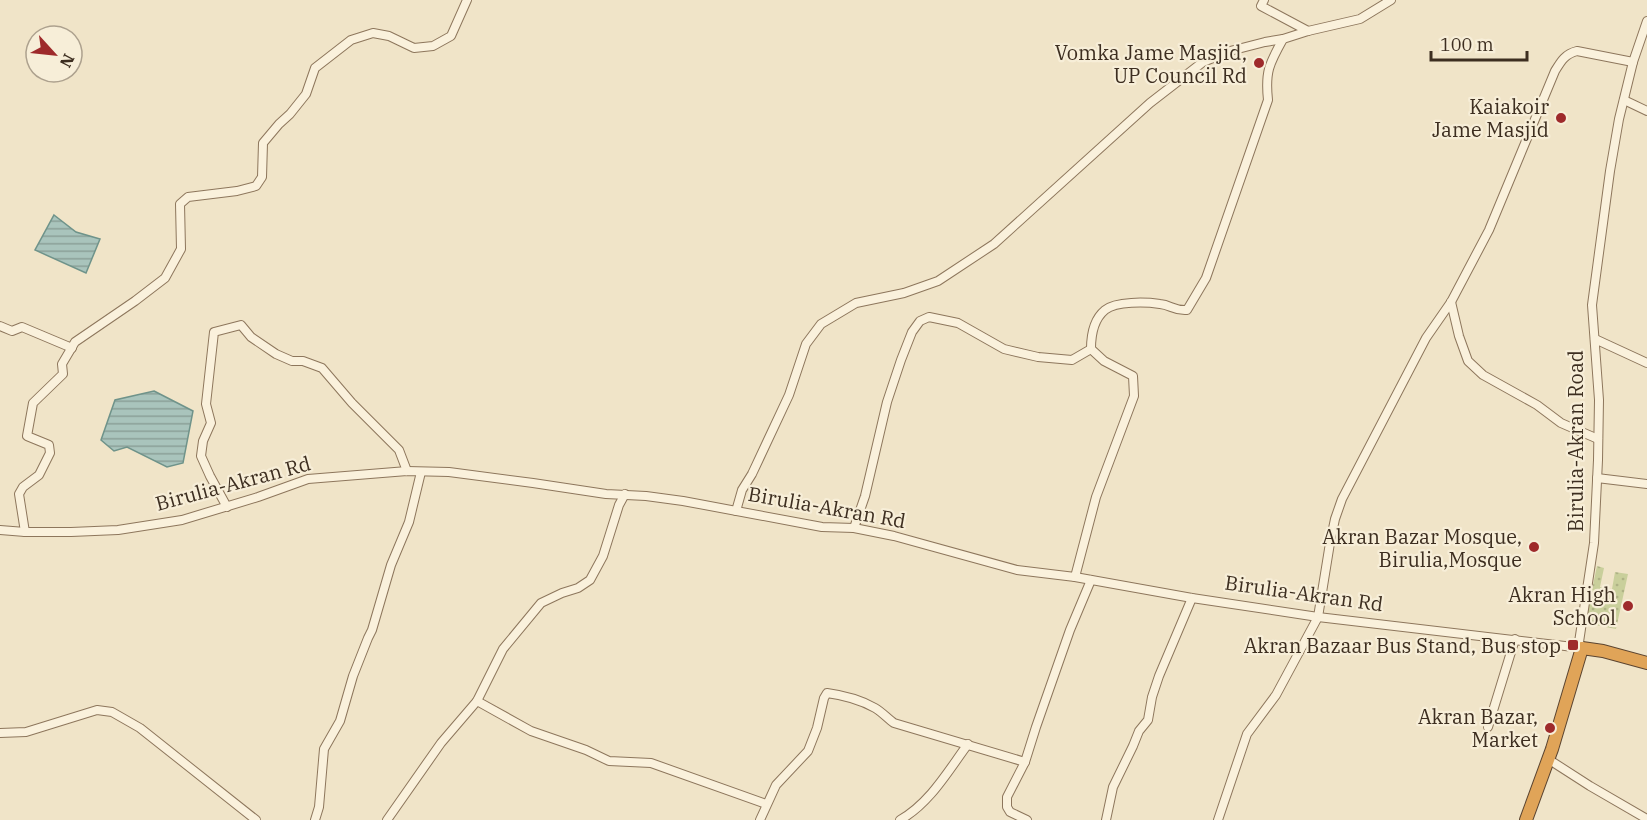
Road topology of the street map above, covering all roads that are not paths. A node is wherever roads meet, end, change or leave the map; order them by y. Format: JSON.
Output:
{"nodes":[{"id":1,"x":467,"y":0,"type":"edge"},
{"id":2,"x":1264,"y":0,"type":"edge"},
{"id":3,"x":1390,"y":0,"type":"edge"},
{"id":4,"x":1647,"y":21,"type":"edge"},
{"id":5,"x":1308,"y":31,"type":"junction"},
{"id":6,"x":1283,"y":39,"type":"junction"},
{"id":7,"x":1633,"y":62,"type":"junction"},
{"id":8,"x":1624,"y":100,"type":"junction"},
{"id":9,"x":1647,"y":111,"type":"edge"},
{"id":10,"x":1451,"y":302,"type":"junction"},
{"id":11,"x":0,"y":326,"type":"edge"},
{"id":12,"x":1595,"y":339,"type":"junction"},
{"id":13,"x":72,"y":348,"type":"junction"},
{"id":14,"x":1090,"y":349,"type":"junction"},
{"id":15,"x":1647,"y":363,"type":"edge"},
{"id":16,"x":1598,"y":439,"type":"junction"},
{"id":17,"x":407,"y":471,"type":"junction"},
{"id":18,"x":421,"y":472,"type":"junction"},
{"id":19,"x":1597,"y":478,"type":"junction"},
{"id":20,"x":1647,"y":484,"type":"edge"},
{"id":21,"x":625,"y":494,"type":"junction"},
{"id":22,"x":227,"y":507,"type":"junction"},
{"id":23,"x":736,"y":512,"type":"junction"},
{"id":24,"x":854,"y":528,"type":"junction"},
{"id":25,"x":0,"y":530,"type":"edge"},
{"id":26,"x":25,"y":532,"type":"junction"},
{"id":27,"x":1075,"y":578,"type":"junction"},
{"id":28,"x":1091,"y":580,"type":"junction"},
{"id":29,"x":1192,"y":598,"type":"junction"},
{"id":30,"x":1318,"y":617,"type":"junction"},
{"id":31,"x":1515,"y":639,"type":"junction"},
{"id":32,"x":1582,"y":648,"type":"junction"},
{"id":33,"x":1647,"y":663,"type":"edge"},
{"id":34,"x":477,"y":701,"type":"junction"},
{"id":35,"x":1488,"y":727,"type":"dead end"},
{"id":36,"x":0,"y":733,"type":"edge"},
{"id":37,"x":968,"y":744,"type":"junction"},
{"id":38,"x":1548,"y":759,"type":"junction"},
{"id":39,"x":1025,"y":762,"type":"junction"},
{"id":40,"x":766,"y":804,"type":"junction"},
{"id":41,"x":1647,"y":819,"type":"edge"},
{"id":42,"x":256,"y":820,"type":"edge"},
{"id":43,"x":315,"y":820,"type":"edge"},
{"id":44,"x":387,"y":820,"type":"edge"},
{"id":45,"x":760,"y":820,"type":"edge"},
{"id":46,"x":900,"y":820,"type":"edge"},
{"id":47,"x":1027,"y":820,"type":"edge"},
{"id":48,"x":1106,"y":820,"type":"edge"},
{"id":49,"x":1218,"y":820,"type":"edge"},
{"id":50,"x":1526,"y":820,"type":"edge"}],
"edges":[{"from":1,"to":13,"type":"street"},
{"from":2,"to":5,"type":"street"},
{"from":3,"to":5,"type":"street"},
{"from":4,"to":7,"type":"street","name":"Birulia-Akran Road"},
{"from":5,"to":6,"type":"street"},
{"from":6,"to":14,"type":"street"},
{"from":6,"to":23,"type":"street"},
{"from":7,"to":8,"type":"street","name":"Birulia-Akran Road"},
{"from":7,"to":10,"type":"street"},
{"from":8,"to":9,"type":"street"},
{"from":8,"to":12,"type":"street","name":"Birulia-Akran Road"},
{"from":10,"to":16,"type":"street"},
{"from":10,"to":30,"type":"street"},
{"from":11,"to":13,"type":"street"},
{"from":12,"to":15,"type":"street"},
{"from":12,"to":16,"type":"street","name":"Birulia-Akran Road"},
{"from":13,"to":26,"type":"street"},
{"from":14,"to":24,"type":"street"},
{"from":14,"to":27,"type":"street"},
{"from":16,"to":19,"type":"street","name":"Birulia-Akran Road"},
{"from":17,"to":18,"type":"street","name":"Birulia-Akran Rd"},
{"from":17,"to":22,"type":"street","name":"Birulia-Akran Rd"},
{"from":17,"to":22,"type":"street"},
{"from":18,"to":21,"type":"street","name":"Birulia-Akran Rd"},
{"from":18,"to":43,"type":"street"},
{"from":19,"to":20,"type":"street"},
{"from":19,"to":32,"type":"street","name":"Birulia-Akran Road"},
{"from":21,"to":23,"type":"street","name":"Birulia-Akran Rd"},
{"from":21,"to":34,"type":"street"},
{"from":22,"to":26,"type":"street","name":"Birulia-Akran Rd"},
{"from":23,"to":24,"type":"street","name":"Birulia-Akran Rd"},
{"from":24,"to":27,"type":"street","name":"Birulia-Akran Rd"},
{"from":25,"to":26,"type":"street","name":"Birulia-Akran Rd"},
{"from":27,"to":28,"type":"street","name":"Birulia-Akran Rd"},
{"from":28,"to":29,"type":"street","name":"Birulia-Akran Rd"},
{"from":28,"to":39,"type":"street"},
{"from":29,"to":30,"type":"street","name":"Birulia-Akran Rd"},
{"from":29,"to":48,"type":"street"},
{"from":30,"to":31,"type":"street","name":"Birulia-Akran Rd"},
{"from":30,"to":49,"type":"street"},
{"from":31,"to":32,"type":"street","name":"Birulia-Akran Rd"},
{"from":31,"to":35,"type":"street"},
{"from":32,"to":33,"type":"highway","name":"Birulia-Akran Rd"},
{"from":32,"to":38,"type":"highway","name":"Birulia-Akran Road"},
{"from":34,"to":40,"type":"street"},
{"from":34,"to":44,"type":"street"},
{"from":36,"to":42,"type":"street"},
{"from":37,"to":39,"type":"street"},
{"from":37,"to":40,"type":"street"},
{"from":37,"to":46,"type":"street"},
{"from":38,"to":41,"type":"street"},
{"from":38,"to":50,"type":"highway","name":"Birulia-Akran Road"},
{"from":39,"to":47,"type":"street"},
{"from":40,"to":45,"type":"street"}]}
